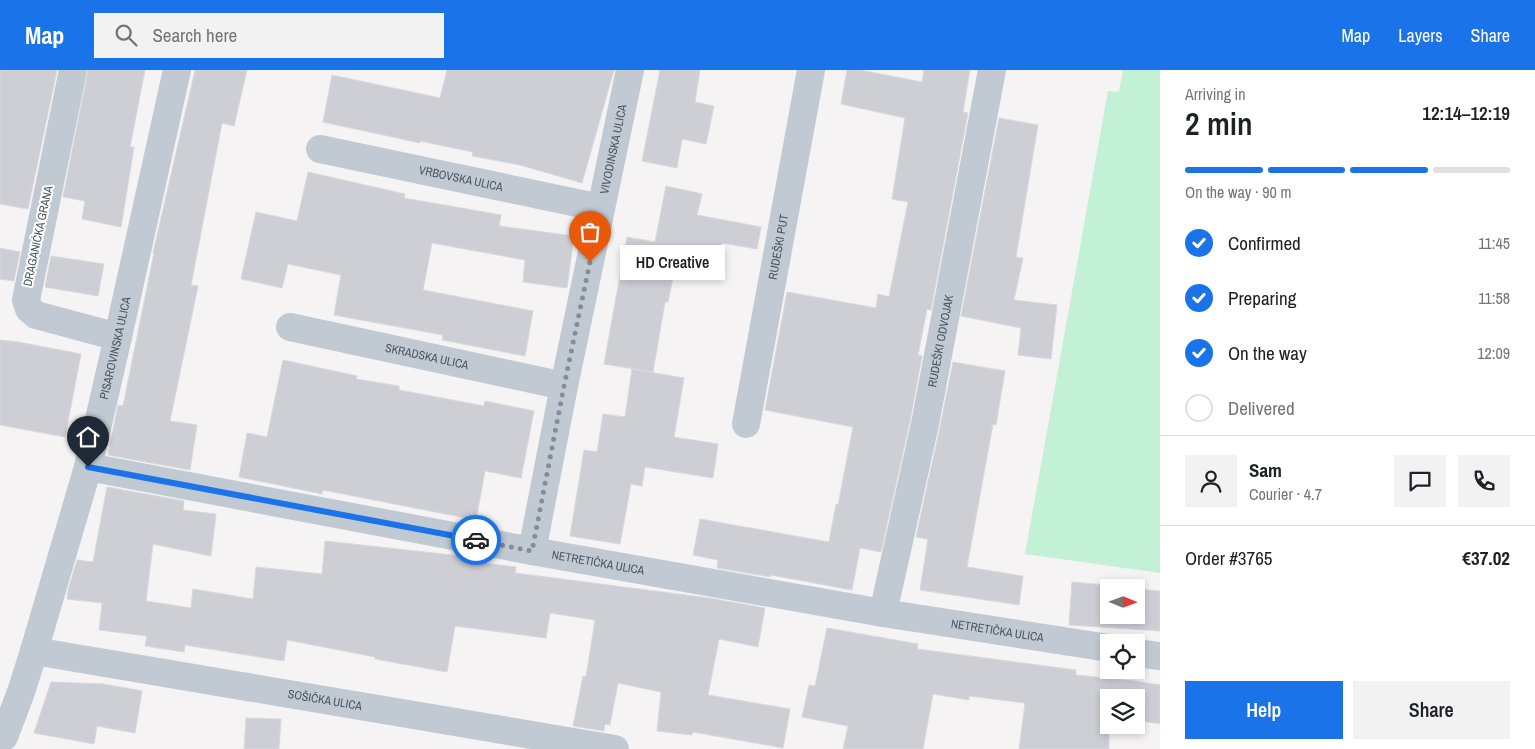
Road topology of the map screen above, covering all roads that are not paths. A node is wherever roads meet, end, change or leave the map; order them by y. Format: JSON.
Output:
{"nodes":[{"id":1,"x":73,"y":70,"type":"edge"},
{"id":2,"x":177,"y":70,"type":"edge"},
{"id":3,"x":630,"y":70,"type":"edge"},
{"id":4,"x":811,"y":70,"type":"edge"},
{"id":5,"x":992,"y":70,"type":"edge"},
{"id":6,"x":320,"y":149,"type":"dead end"},
{"id":7,"x":601,"y":208,"type":"junction"},
{"id":8,"x":290,"y":327,"type":"dead end"},
{"id":9,"x":118,"y":337,"type":"junction"},
{"id":10,"x":564,"y":386,"type":"junction"},
{"id":11,"x":746,"y":424,"type":"dead end"},
{"id":12,"x":88,"y":467,"type":"junction"},
{"id":13,"x":532,"y":551,"type":"junction"},
{"id":14,"x":883,"y":613,"type":"junction"},
{"id":15,"x":1100,"y":647,"type":"edge"},
{"id":16,"x":34,"y":651,"type":"junction"},
{"id":17,"x":1145,"y":654,"type":"edge"},
{"id":18,"x":1160,"y":656,"type":"edge"},
{"id":19,"x":3,"y":738,"type":"edge"},
{"id":20,"x":615,"y":749,"type":"edge"}],
"edges":[{"from":1,"to":9,"type":"street","name":"DRAGANIĆKA GRANA"},
{"from":2,"to":9,"type":"street","name":"PISAROVINSKA ULICA"},
{"from":3,"to":7,"type":"street","name":"VIVODINSKA ULICA"},
{"from":4,"to":11,"type":"street","name":"RUDEŠKI PUT"},
{"from":5,"to":14,"type":"street","name":"RUDEŠKI ODVOJAK"},
{"from":6,"to":7,"type":"street","name":"VRBOVSKA ULICA"},
{"from":7,"to":10,"type":"street","name":"VIVODINSKA ULICA"},
{"from":8,"to":10,"type":"street","name":"SKRADSKA ULICA"},
{"from":9,"to":12,"type":"street","name":"PISAROVINSKA ULICA"},
{"from":10,"to":13,"type":"street","name":"VIVODINSKA ULICA"},
{"from":12,"to":13,"type":"street","name":"NETRETIČKA ULICA"},
{"from":12,"to":16,"type":"street","name":"PISAROVINSKA ULICA"},
{"from":13,"to":14,"type":"street","name":"NETRETIČKA ULICA"},
{"from":14,"to":15,"type":"street","name":"NETRETIČKA ULICA"},
{"from":16,"to":19,"type":"street","name":"PISAROVINSKA ULICA"},
{"from":16,"to":20,"type":"street","name":"SOŠIČKA ULICA"},
{"from":17,"to":18,"type":"street"}]}
